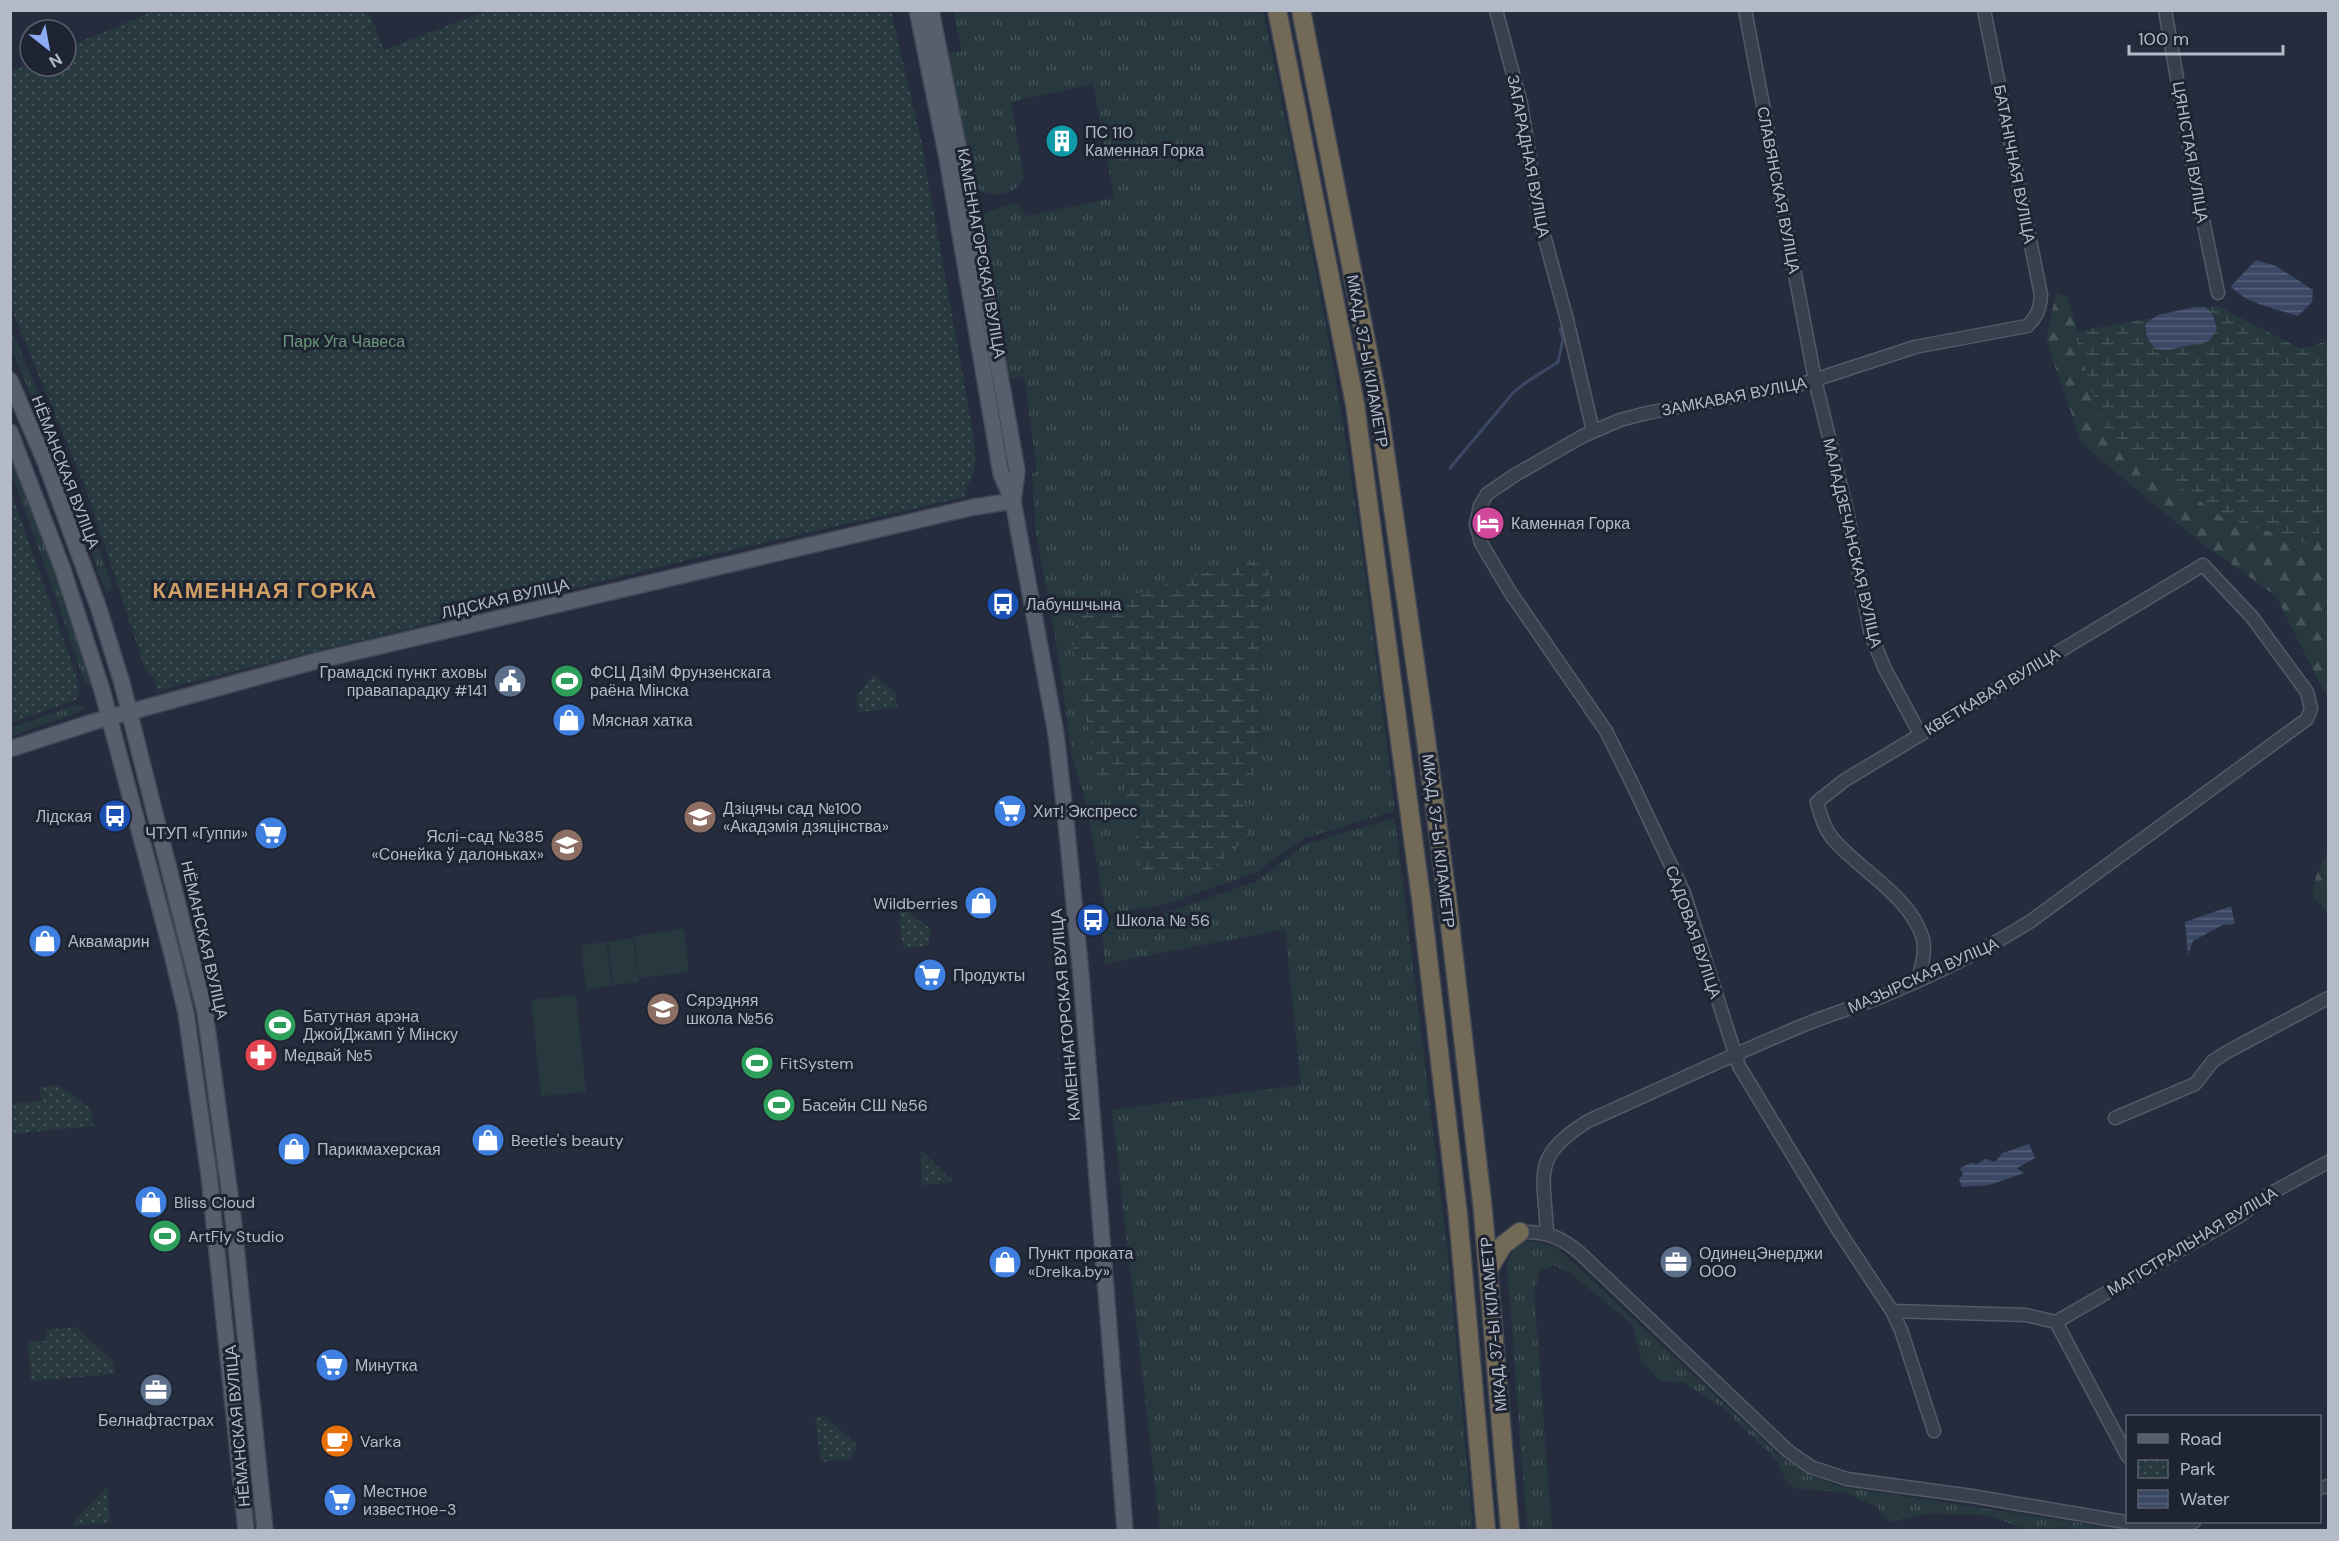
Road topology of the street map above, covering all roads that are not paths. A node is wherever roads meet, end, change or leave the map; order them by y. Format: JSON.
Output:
{"nodes":[{"id":1,"x":917,"y":10,"type":"edge"},
{"id":2,"x":931,"y":10,"type":"edge"},
{"id":3,"x":1277,"y":10,"type":"edge"},
{"id":4,"x":1301,"y":10,"type":"edge"},
{"id":5,"x":1496,"y":10,"type":"edge"},
{"id":6,"x":1744,"y":10,"type":"edge"},
{"id":7,"x":1984,"y":10,"type":"edge"},
{"id":8,"x":2165,"y":10,"type":"edge"},
{"id":9,"x":2218,"y":294,"type":"dead end"},
{"id":10,"x":2031,"y":322,"type":"joint"},
{"id":11,"x":1814,"y":375,"type":"junction"},
{"id":12,"x":10,"y":380,"type":"edge"},
{"id":13,"x":1593,"y":431,"type":"junction"},
{"id":14,"x":10,"y":432,"type":"edge"},
{"id":15,"x":1013,"y":501,"type":"junction"},
{"id":16,"x":1476,"y":524,"type":"joint"},
{"id":17,"x":2311,"y":709,"type":"joint"},
{"id":18,"x":130,"y":712,"type":"junction"},
{"id":19,"x":110,"y":718,"type":"junction"},
{"id":20,"x":1920,"y":734,"type":"junction"},
{"id":21,"x":10,"y":749,"type":"edge"},
{"id":22,"x":1918,"y":980,"type":"junction"},
{"id":23,"x":2328,"y":998,"type":"edge"},
{"id":24,"x":1735,"y":1055,"type":"junction"},
{"id":25,"x":216,"y":1096,"type":"junction"},
{"id":26,"x":198,"y":1098,"type":"junction"},
{"id":27,"x":2115,"y":1118,"type":"dead end"},
{"id":28,"x":2328,"y":1162,"type":"edge"},
{"id":29,"x":1483,"y":1211,"type":"junction"},
{"id":30,"x":1520,"y":1232,"type":"junction"},
{"id":31,"x":1548,"y":1233,"type":"junction"},
{"id":32,"x":1489,"y":1268,"type":"junction"},
{"id":33,"x":1892,"y":1311,"type":"junction"},
{"id":34,"x":2056,"y":1322,"type":"junction"},
{"id":35,"x":1934,"y":1431,"type":"dead end"},
{"id":36,"x":2126,"y":1455,"type":"edge"},
{"id":37,"x":2126,"y":1522,"type":"edge"},
{"id":38,"x":2131,"y":1523,"type":"edge"},
{"id":39,"x":2160,"y":1523,"type":"edge"},
{"id":40,"x":246,"y":1530,"type":"edge"},
{"id":41,"x":265,"y":1530,"type":"edge"},
{"id":42,"x":1125,"y":1530,"type":"edge"},
{"id":43,"x":1486,"y":1530,"type":"edge"},
{"id":44,"x":1510,"y":1530,"type":"edge"}],
"edges":[{"from":1,"to":15,"type":"main road","name":"КАМЕННАГОРСКАЯ ВУЛІЦА"},
{"from":2,"to":15,"type":"main road","name":"КАМЕННАГОРСКАЯ ВУЛІЦА"},
{"from":3,"to":43,"type":"highway","name":"МКАД, 37-Ы КІЛАМЕТР"},
{"from":4,"to":29,"type":"highway","name":"МКАД, 37-Ы КІЛАМЕТР"},
{"from":5,"to":13,"type":"street","name":"ЗАГАРАДНАЯ ВУЛІЦА"},
{"from":6,"to":11,"type":"street","name":"СЛАВЯНСКАЯ ВУЛІЦА"},
{"from":7,"to":10,"type":"street","name":"БАТАНІЧНАЯ ВУЛІЦА"},
{"from":8,"to":9,"type":"street","name":"ЦЯНІСТАЯ ВУЛІЦА"},
{"from":10,"to":11,"type":"street","name":"ЗАМКАВАЯ ВУЛІЦА"},
{"from":11,"to":13,"type":"street","name":"ЗАМКАВАЯ ВУЛІЦА"},
{"from":11,"to":20,"type":"street","name":"МАЛАДЗЕЧАНСКАЯ ВУЛІЦА"},
{"from":12,"to":18,"type":"main road","name":"НЁМАНСКАЯ ВУЛІЦА"},
{"from":13,"to":16,"type":"street","name":"ЗАМКАВАЯ ВУЛІЦА"},
{"from":14,"to":19,"type":"main road","name":"НЁМАНСКАЯ ВУЛІЦА"},
{"from":15,"to":18,"type":"main road","name":"ЛІДСКАЯ ВУЛІЦА"},
{"from":15,"to":42,"type":"main road","name":"КАМЕННАГОРСКАЯ ВУЛІЦА"},
{"from":16,"to":24,"type":"street","name":"САДОВАЯ ВУЛІЦА"},
{"from":17,"to":20,"type":"street","name":"КВЕТКАВАЯ ВУЛІЦА"},
{"from":17,"to":22,"type":"street","name":"МАЗЫРСКАЯ ВУЛІЦА"},
{"from":18,"to":19,"type":"main road","name":"ЛІДСКАЯ ВУЛІЦА"},
{"from":18,"to":25,"type":"main road","name":"НЁМАНСКАЯ ВУЛІЦА"},
{"from":19,"to":21,"type":"main road","name":"ЛІДСКАЯ ВУЛІЦА"},
{"from":19,"to":26,"type":"main road","name":"НЁМАНСКАЯ ВУЛІЦА"},
{"from":20,"to":22,"type":"street","name":"КВЕТКАВАЯ ВУЛІЦА"},
{"from":22,"to":24,"type":"street","name":"МАЗЫРСКАЯ ВУЛІЦА"},
{"from":23,"to":27,"type":"street"},
{"from":24,"to":31,"type":"street","name":"МАЗЫРСКАЯ ВУЛІЦА"},
{"from":24,"to":33,"type":"street","name":"САДОВАЯ ВУЛІЦА"},
{"from":25,"to":26,"type":"main road"},
{"from":25,"to":41,"type":"main road","name":"НЁМАНСКАЯ ВУЛІЦА"},
{"from":26,"to":40,"type":"main road","name":"НЁМАНСКАЯ ВУЛІЦА"},
{"from":28,"to":34,"type":"street","name":"МАГІСТРАЛЬНАЯ ВУЛІЦА"},
{"from":29,"to":30,"type":"highway"},
{"from":29,"to":32,"type":"highway","name":"МКАД, 37-Ы КІЛАМЕТР"},
{"from":30,"to":31,"type":"street"},
{"from":30,"to":32,"type":"highway"},
{"from":31,"to":37,"type":"street"},
{"from":32,"to":44,"type":"highway","name":"МКАД, 37-Ы КІЛАМЕТР"},
{"from":33,"to":34,"type":"street"},
{"from":33,"to":35,"type":"street","name":"САДОВАЯ ВУЛІЦА"},
{"from":34,"to":36,"type":"street"},
{"from":38,"to":39,"type":"street"}]}
